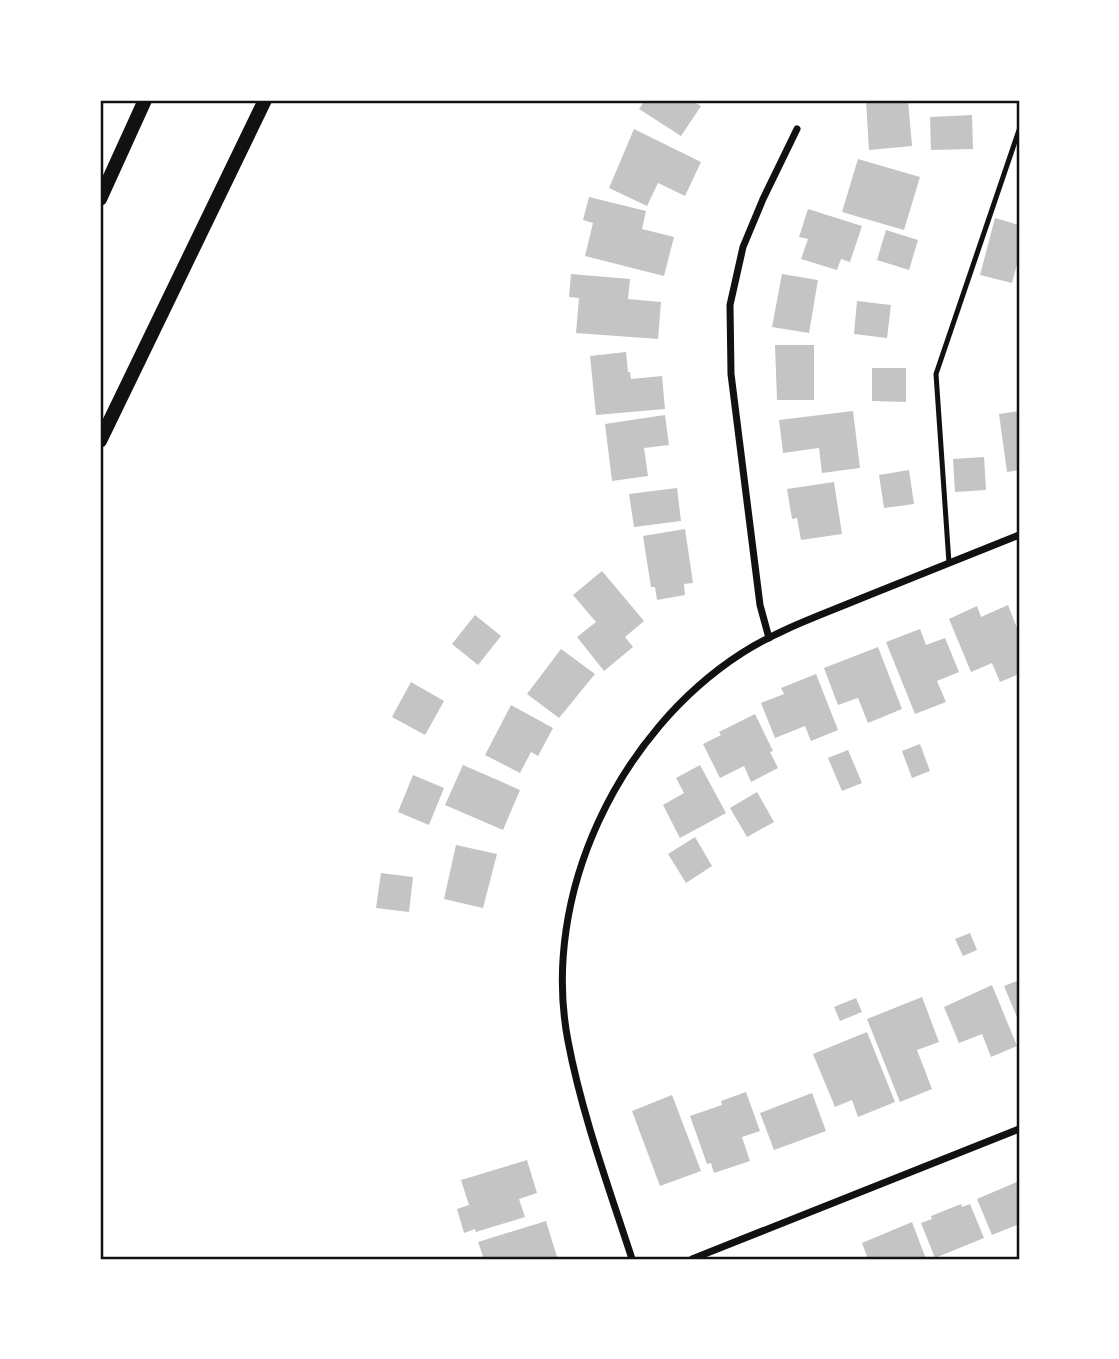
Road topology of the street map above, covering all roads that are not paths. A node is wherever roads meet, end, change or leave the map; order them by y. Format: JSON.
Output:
{"nodes":[{"id":1,"x":145,"y":100,"type":"edge"},
{"id":2,"x":265,"y":100,"type":"edge"},
{"id":3,"x":797,"y":129,"type":"dead end"},
{"id":4,"x":1019,"y":130,"type":"edge"},
{"id":5,"x":100,"y":199,"type":"edge"},
{"id":6,"x":100,"y":441,"type":"edge"},
{"id":7,"x":1019,"y":536,"type":"edge"},
{"id":8,"x":949,"y":563,"type":"junction"},
{"id":9,"x":769,"y":638,"type":"junction"},
{"id":10,"x":1019,"y":1129,"type":"edge"},
{"id":11,"x":632,"y":1259,"type":"edge"},
{"id":12,"x":692,"y":1259,"type":"edge"}],
"edges":[{"from":1,"to":5,"type":"main road"},
{"from":2,"to":6,"type":"main road"},
{"from":3,"to":9,"type":"street"},
{"from":4,"to":8,"type":"lane"},
{"from":7,"to":8,"type":"street"},
{"from":8,"to":9,"type":"street"},
{"from":9,"to":11,"type":"street"},
{"from":10,"to":12,"type":"street"}]}
